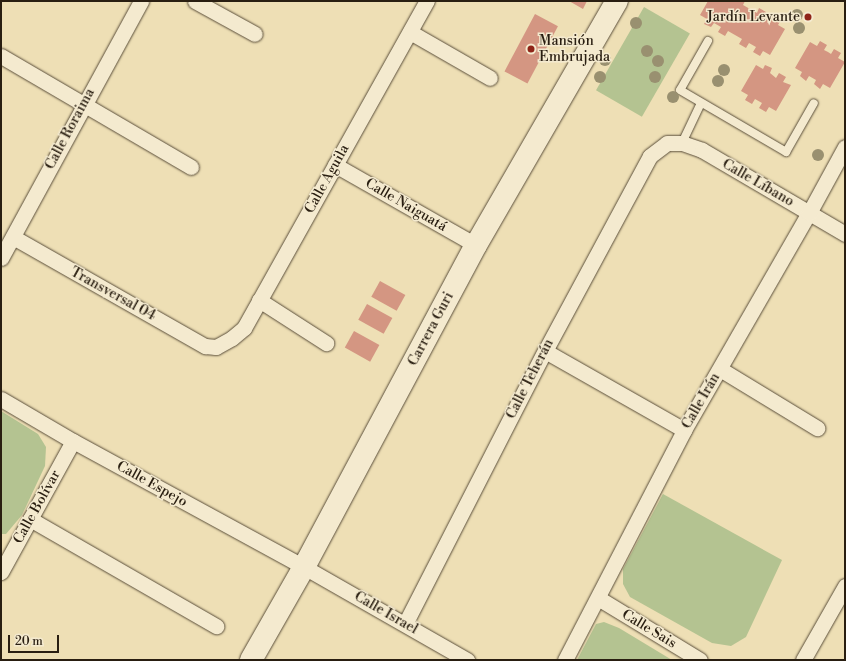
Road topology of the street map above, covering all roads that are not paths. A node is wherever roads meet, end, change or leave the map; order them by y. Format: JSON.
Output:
{"nodes":[{"id":1,"x":141,"y":1,"type":"edge"},
{"id":2,"x":195,"y":1,"type":"edge"},
{"id":3,"x":427,"y":1,"type":"edge"},
{"id":4,"x":617,"y":1,"type":"edge"},
{"id":5,"x":410,"y":32,"type":"junction"},
{"id":6,"x":255,"y":34,"type":"dead end"},
{"id":7,"x":708,"y":41,"type":"dead end"},
{"id":8,"x":1,"y":56,"type":"edge"},
{"id":9,"x":490,"y":78,"type":"dead end"},
{"id":10,"x":701,"y":103,"type":"junction"},
{"id":11,"x":814,"y":103,"type":"dead end"},
{"id":12,"x":83,"y":104,"type":"junction"},
{"id":13,"x":667,"y":143,"type":"joint"},
{"id":14,"x":682,"y":143,"type":"junction"},
{"id":15,"x":845,"y":147,"type":"edge"},
{"id":16,"x":335,"y":165,"type":"junction"},
{"id":17,"x":191,"y":166,"type":"dead end"},
{"id":18,"x":809,"y":213,"type":"junction"},
{"id":19,"x":845,"y":234,"type":"edge"},
{"id":20,"x":12,"y":237,"type":"junction"},
{"id":21,"x":476,"y":245,"type":"junction"},
{"id":22,"x":1,"y":258,"type":"edge"},
{"id":23,"x":259,"y":300,"type":"junction"},
{"id":24,"x":326,"y":343,"type":"dead end"},
{"id":25,"x":216,"y":347,"type":"joint"},
{"id":26,"x":544,"y":351,"type":"junction"},
{"id":27,"x":720,"y":369,"type":"junction"},
{"id":28,"x":1,"y":399,"type":"edge"},
{"id":29,"x":817,"y":428,"type":"dead end"},
{"id":30,"x":684,"y":430,"type":"junction"},
{"id":31,"x":72,"y":441,"type":"junction"},
{"id":32,"x":30,"y":519,"type":"junction"},
{"id":33,"x":304,"y":567,"type":"junction"},
{"id":34,"x":2,"y":569,"type":"edge"},
{"id":35,"x":845,"y":586,"type":"edge"},
{"id":36,"x":598,"y":598,"type":"junction"},
{"id":37,"x":405,"y":624,"type":"junction"},
{"id":38,"x":216,"y":626,"type":"dead end"},
{"id":39,"x":251,"y":660,"type":"edge"},
{"id":40,"x":467,"y":660,"type":"edge"},
{"id":41,"x":565,"y":660,"type":"edge"},
{"id":42,"x":700,"y":660,"type":"edge"},
{"id":43,"x":804,"y":660,"type":"edge"}],
"edges":[{"from":1,"to":12,"type":"street","name":"Calle Roraima"},
{"from":2,"to":6,"type":"street"},
{"from":3,"to":5,"type":"street","name":"Calle Aguila"},
{"from":4,"to":21,"type":"street","name":"Carrera Guri"},
{"from":5,"to":9,"type":"street"},
{"from":5,"to":16,"type":"street","name":"Calle Aguila"},
{"from":7,"to":10,"type":"lane"},
{"from":8,"to":12,"type":"street"},
{"from":10,"to":11,"type":"lane"},
{"from":10,"to":14,"type":"lane"},
{"from":12,"to":17,"type":"street"},
{"from":12,"to":20,"type":"street","name":"Calle Roraima"},
{"from":13,"to":14,"type":"street","name":"Calle Líbano"},
{"from":13,"to":26,"type":"street","name":"Calle Teherán"},
{"from":14,"to":18,"type":"street","name":"Calle Líbano"},
{"from":15,"to":18,"type":"street","name":"Calle Irán"},
{"from":16,"to":21,"type":"street","name":"Calle Naiguatá"},
{"from":16,"to":23,"type":"street","name":"Calle Aguila"},
{"from":18,"to":19,"type":"street","name":"Calle Líbano"},
{"from":18,"to":27,"type":"street","name":"Calle Irán"},
{"from":20,"to":22,"type":"street","name":"Calle Roraima"},
{"from":20,"to":25,"type":"street","name":"Transversal 04"},
{"from":21,"to":33,"type":"street","name":"Carrera Guri"},
{"from":23,"to":24,"type":"street"},
{"from":23,"to":25,"type":"street","name":"Calle Aguila"},
{"from":26,"to":30,"type":"street"},
{"from":26,"to":37,"type":"street","name":"Calle Teherán"},
{"from":27,"to":29,"type":"street"},
{"from":27,"to":30,"type":"street","name":"Calle Irán"},
{"from":28,"to":31,"type":"street","name":"Calle Espejo"},
{"from":30,"to":36,"type":"street","name":"Calle Irán"},
{"from":31,"to":32,"type":"street","name":"Calle Bolívar"},
{"from":31,"to":33,"type":"street","name":"Calle Espejo"},
{"from":32,"to":34,"type":"street","name":"Calle Bolívar"},
{"from":32,"to":38,"type":"street"},
{"from":33,"to":37,"type":"street","name":"Calle Israel"},
{"from":33,"to":39,"type":"street","name":"Carrera Guri"},
{"from":35,"to":43,"type":"street"},
{"from":36,"to":41,"type":"street","name":"Calle Irán"},
{"from":36,"to":42,"type":"street","name":"Calle Sais"},
{"from":37,"to":40,"type":"street","name":"Calle Israel"}]}
